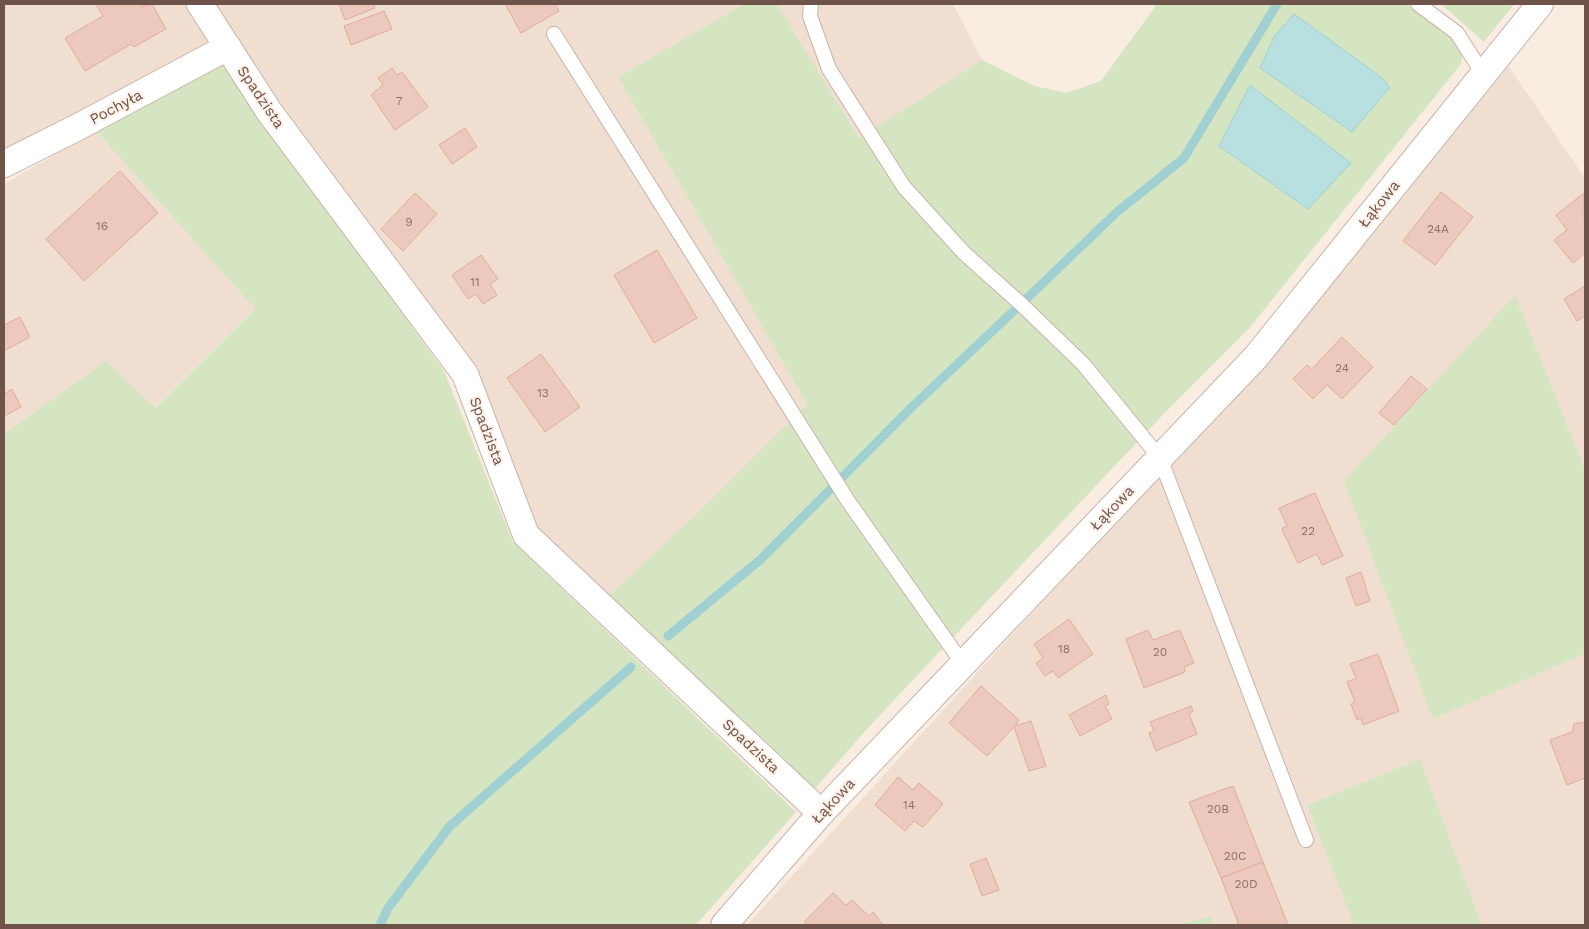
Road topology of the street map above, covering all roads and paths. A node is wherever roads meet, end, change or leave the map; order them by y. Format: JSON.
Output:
{"nodes":[{"id":1,"x":200,"y":4,"type":"edge"},
{"id":2,"x":811,"y":4,"type":"edge"},
{"id":3,"x":1418,"y":4,"type":"edge"},
{"id":4,"x":1540,"y":4,"type":"edge"},
{"id":5,"x":554,"y":34,"type":"dead end"},
{"id":6,"x":228,"y":47,"type":"junction"},
{"id":7,"x":1483,"y":74,"type":"junction"},
{"id":8,"x":4,"y":164,"type":"edge"},
{"id":9,"x":1160,"y":458,"type":"junction"},
{"id":10,"x":963,"y":664,"type":"junction"},
{"id":11,"x":821,"y":812,"type":"junction"},
{"id":12,"x":1306,"y":840,"type":"dead end"},
{"id":13,"x":724,"y":925,"type":"edge"}],
"edges":[{"from":1,"to":6,"type":"street","name":"Spadzista"},
{"from":2,"to":9,"type":"lane"},
{"from":3,"to":7,"type":"lane"},
{"from":4,"to":7,"type":"street","name":"Łąkowa"},
{"from":5,"to":10,"type":"lane"},
{"from":6,"to":8,"type":"street","name":"Pochyła"},
{"from":6,"to":11,"type":"street","name":"Spadzista"},
{"from":7,"to":9,"type":"street","name":"Łąkowa"},
{"from":9,"to":10,"type":"street","name":"Łąkowa"},
{"from":9,"to":12,"type":"lane"},
{"from":10,"to":11,"type":"street","name":"Łąkowa"},
{"from":11,"to":13,"type":"street","name":"Łąkowa"}]}
